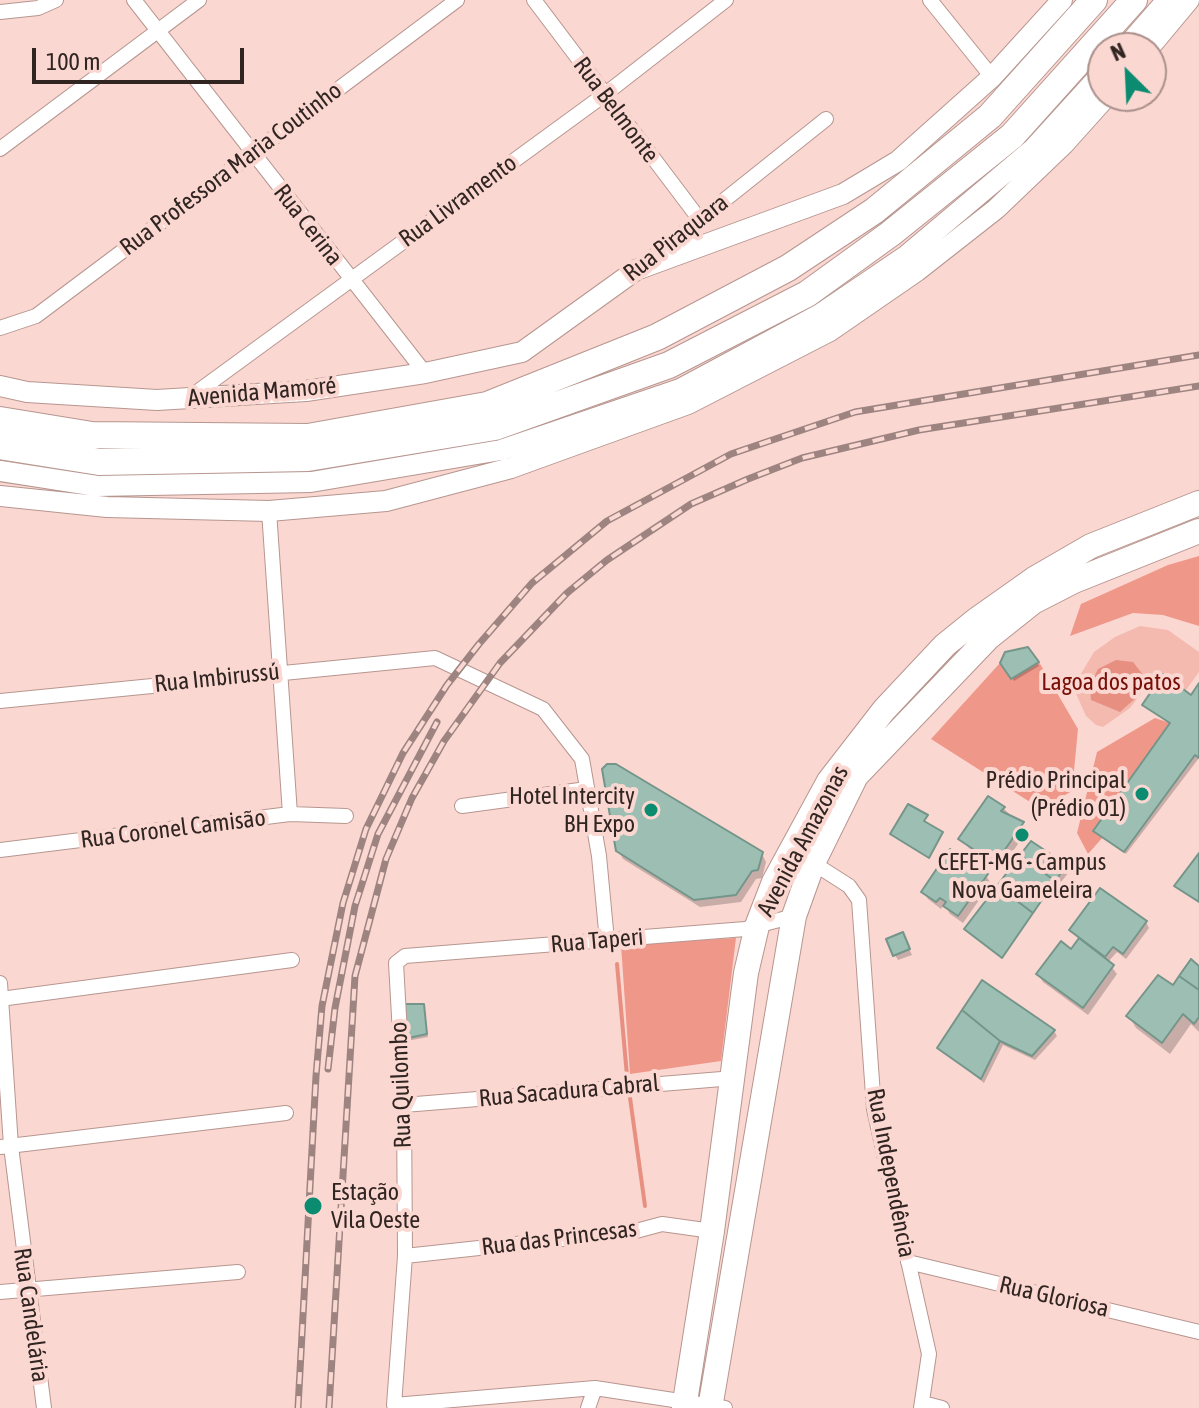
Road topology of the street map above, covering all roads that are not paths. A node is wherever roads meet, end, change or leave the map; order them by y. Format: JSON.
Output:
{"nodes":[{"id":1,"x":56,"y":0,"type":"edge"},
{"id":2,"x":134,"y":0,"type":"edge"},
{"id":3,"x":199,"y":0,"type":"edge"},
{"id":4,"x":457,"y":0,"type":"edge"},
{"id":5,"x":534,"y":0,"type":"edge"},
{"id":6,"x":726,"y":0,"type":"edge"},
{"id":7,"x":930,"y":0,"type":"edge"},
{"id":8,"x":1062,"y":0,"type":"edge"},
{"id":9,"x":1094,"y":0,"type":"edge"},
{"id":10,"x":1134,"y":0,"type":"edge"},
{"id":11,"x":1167,"y":0,"type":"edge"},
{"id":12,"x":1189,"y":0,"type":"edge"},
{"id":13,"x":0,"y":12,"type":"edge"},
{"id":14,"x":158,"y":31,"type":"junction"},
{"id":15,"x":1139,"y":32,"type":"edge"},
{"id":16,"x":1162,"y":32,"type":"edge"},
{"id":17,"x":992,"y":77,"type":"junction"},
{"id":18,"x":1087,"y":90,"type":"edge"},
{"id":19,"x":604,"y":95,"type":"junction"},
{"id":20,"x":1093,"y":112,"type":"edge"},
{"id":21,"x":826,"y":119,"type":"dead end"},
{"id":22,"x":0,"y":149,"type":"edge"},
{"id":23,"x":252,"y":153,"type":"junction"},
{"id":24,"x":700,"y":220,"type":"junction"},
{"id":25,"x":636,"y":270,"type":"junction"},
{"id":26,"x":350,"y":280,"type":"junction"},
{"id":27,"x":2,"y":324,"type":"edge"},
{"id":28,"x":522,"y":352,"type":"joint"},
{"id":29,"x":425,"y":373,"type":"junction"},
{"id":30,"x":0,"y":386,"type":"edge"},
{"id":31,"x":189,"y":398,"type":"junction"},
{"id":32,"x":0,"y":420,"type":"edge"},
{"id":33,"x":0,"y":446,"type":"edge"},
{"id":34,"x":0,"y":471,"type":"edge"},
{"id":35,"x":0,"y":496,"type":"edge"},
{"id":36,"x":1199,"y":503,"type":"edge"},
{"id":37,"x":269,"y":511,"type":"junction"},
{"id":38,"x":1199,"y":531,"type":"edge"},
{"id":39,"x":278,"y":671,"type":"junction"},
{"id":40,"x":0,"y":701,"type":"edge"},
{"id":41,"x":587,"y":789,"type":"junction"},
{"id":42,"x":462,"y":806,"type":"dead end"},
{"id":43,"x":290,"y":814,"type":"junction"},
{"id":44,"x":346,"y":816,"type":"dead end"},
{"id":45,"x":0,"y":850,"type":"edge"},
{"id":46,"x":813,"y":863,"type":"junction"},
{"id":47,"x":794,"y":916,"type":"junction"},
{"id":48,"x":757,"y":926,"type":"junction"},
{"id":49,"x":607,"y":941,"type":"junction"},
{"id":50,"x":399,"y":958,"type":"joint"},
{"id":51,"x":292,"y":960,"type":"dead end"},
{"id":52,"x":0,"y":983,"type":"edge"},
{"id":53,"x":1,"y":999,"type":"edge"},
{"id":54,"x":734,"y":1078,"type":"junction"},
{"id":55,"x":404,"y":1105,"type":"junction"},
{"id":56,"x":286,"y":1113,"type":"dead end"},
{"id":57,"x":6,"y":1146,"type":"edge"},
{"id":58,"x":712,"y":1231,"type":"junction"},
{"id":59,"x":405,"y":1256,"type":"junction"},
{"id":60,"x":908,"y":1262,"type":"junction"},
{"id":61,"x":238,"y":1272,"type":"dead end"},
{"id":62,"x":27,"y":1289,"type":"junction"},
{"id":63,"x":0,"y":1292,"type":"edge"},
{"id":64,"x":1199,"y":1332,"type":"edge"},
{"id":65,"x":595,"y":1388,"type":"junction"},
{"id":66,"x":685,"y":1404,"type":"edge"},
{"id":67,"x":922,"y":1405,"type":"edge"},
{"id":68,"x":715,"y":1407,"type":"edge"},
{"id":69,"x":44,"y":1408,"type":"edge"},
{"id":70,"x":588,"y":1408,"type":"edge"},
{"id":71,"x":942,"y":1408,"type":"edge"}],
"edges":[{"from":1,"to":13,"type":"street"},
{"from":2,"to":14,"type":"street","name":"Rua Cerina"},
{"from":3,"to":14,"type":"street"},
{"from":4,"to":23,"type":"street","name":"Rua Professora Maria Coutinho"},
{"from":5,"to":19,"type":"street","name":"Rua Belmonte"},
{"from":6,"to":19,"type":"street","name":"Rua Livramento"},
{"from":7,"to":17,"type":"street"},
{"from":8,"to":17,"type":"street"},
{"from":9,"to":32,"type":"highway"},
{"from":10,"to":33,"type":"highway"},
{"from":11,"to":15,"type":"street"},
{"from":12,"to":16,"type":"street"},
{"from":14,"to":22,"type":"street"},
{"from":14,"to":23,"type":"street","name":"Rua Cerina"},
{"from":17,"to":25,"type":"street"},
{"from":18,"to":34,"type":"street"},
{"from":19,"to":24,"type":"street","name":"Rua Belmonte"},
{"from":19,"to":26,"type":"street","name":"Rua Livramento"},
{"from":20,"to":37,"type":"street"},
{"from":21,"to":24,"type":"street","name":"Rua Piraquara"},
{"from":23,"to":26,"type":"street","name":"Rua Cerina"},
{"from":23,"to":27,"type":"street","name":"Rua Professora Maria Coutinho"},
{"from":24,"to":25,"type":"street","name":"Rua Piraquara"},
{"from":25,"to":28,"type":"street","name":"Rua Piraquara"},
{"from":26,"to":29,"type":"street","name":"Rua Cerina"},
{"from":26,"to":31,"type":"street","name":"Rua Livramento"},
{"from":28,"to":29,"type":"street","name":"Avenida Mamoré"},
{"from":29,"to":31,"type":"street","name":"Avenida Mamoré"},
{"from":30,"to":31,"type":"street","name":"Avenida Mamoré"},
{"from":35,"to":37,"type":"street"},
{"from":36,"to":48,"type":"main road","name":"Avenida Amazonas"},
{"from":37,"to":39,"type":"street"},
{"from":38,"to":46,"type":"main road","name":"Avenida Amazonas"},
{"from":39,"to":40,"type":"street","name":"Rua Imbirussú"},
{"from":39,"to":41,"type":"street","name":"Rua Imbirussú"},
{"from":39,"to":43,"type":"street"},
{"from":41,"to":42,"type":"street"},
{"from":41,"to":49,"type":"street"},
{"from":43,"to":44,"type":"street","name":"Rua Coronel Camisão"},
{"from":43,"to":45,"type":"street","name":"Rua Coronel Camisão"},
{"from":46,"to":47,"type":"main road","name":"Avenida Amazonas"},
{"from":46,"to":60,"type":"street","name":"Rua Independência"},
{"from":47,"to":48,"type":"street","name":"Rua Taperi"},
{"from":47,"to":68,"type":"main road","name":"Avenida Amazonas"},
{"from":48,"to":49,"type":"street","name":"Rua Taperi"},
{"from":48,"to":54,"type":"main road","name":"Avenida Amazonas"},
{"from":49,"to":50,"type":"street","name":"Rua Taperi"},
{"from":50,"to":55,"type":"street","name":"Rua Quilombo"},
{"from":51,"to":53,"type":"street"},
{"from":52,"to":53,"type":"street","name":"Rua Candelária"},
{"from":53,"to":57,"type":"street","name":"Rua Candelária"},
{"from":54,"to":55,"type":"street","name":"Rua Sacadura Cabral"},
{"from":54,"to":58,"type":"main road","name":"Avenida Amazonas"},
{"from":55,"to":59,"type":"street","name":"Rua Quilombo"},
{"from":56,"to":57,"type":"street"},
{"from":57,"to":62,"type":"street","name":"Rua Candelária"},
{"from":58,"to":59,"type":"street","name":"Rua das Princesas"},
{"from":58,"to":66,"type":"main road","name":"Avenida Amazonas"},
{"from":59,"to":65,"type":"street","name":"Rua Quilombo"},
{"from":60,"to":64,"type":"street","name":"Rua Gloriosa"},
{"from":60,"to":67,"type":"street","name":"Rua Independência"},
{"from":61,"to":62,"type":"street"},
{"from":62,"to":63,"type":"street"},
{"from":62,"to":69,"type":"street","name":"Rua Candelária"},
{"from":65,"to":66,"type":"street"},
{"from":65,"to":70,"type":"street"},
{"from":66,"to":68,"type":"street"},
{"from":67,"to":71,"type":"street"}]}
